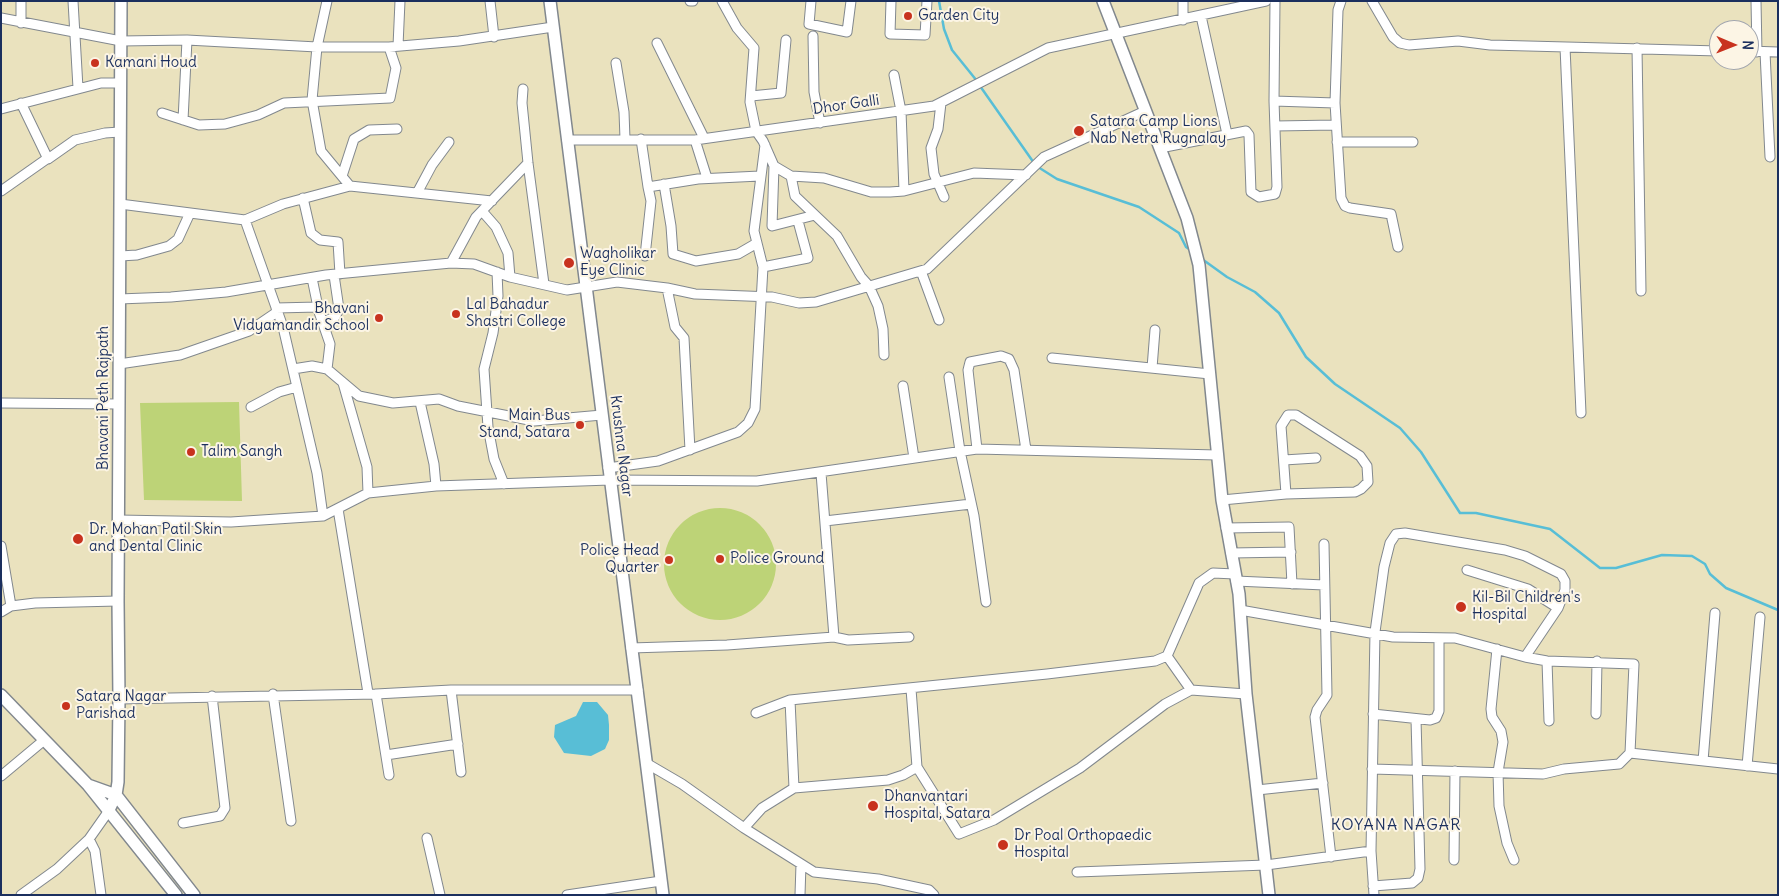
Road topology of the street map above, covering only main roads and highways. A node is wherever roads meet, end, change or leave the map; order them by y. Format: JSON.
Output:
{"nodes":[{"id":1,"x":121,"y":1,"type":"edge"},
{"id":2,"x":550,"y":1,"type":"edge"},
{"id":3,"x":1103,"y":1,"type":"edge"},
{"id":4,"x":1,"y":695,"type":"edge"},
{"id":5,"x":88,"y":785,"type":"junction"},
{"id":6,"x":116,"y":794,"type":"junction"},
{"id":7,"x":108,"y":812,"type":"junction"},
{"id":8,"x":176,"y":895,"type":"edge"},
{"id":9,"x":194,"y":895,"type":"edge"},
{"id":10,"x":663,"y":895,"type":"edge"},
{"id":11,"x":1269,"y":895,"type":"edge"}],
"edges":[{"from":1,"to":6,"type":"main road","name":"Bhavani Peth Rajpath"},
{"from":2,"to":10,"type":"main road","name":"Krushna Nagar"},
{"from":3,"to":11,"type":"main road"},
{"from":4,"to":5,"type":"main road"},
{"from":5,"to":6,"type":"main road"},
{"from":5,"to":7,"type":"main road"},
{"from":6,"to":7,"type":"main road","name":"Bhavani Peth Rajpath"},
{"from":6,"to":9,"type":"main road"},
{"from":7,"to":8,"type":"main road"}]}
